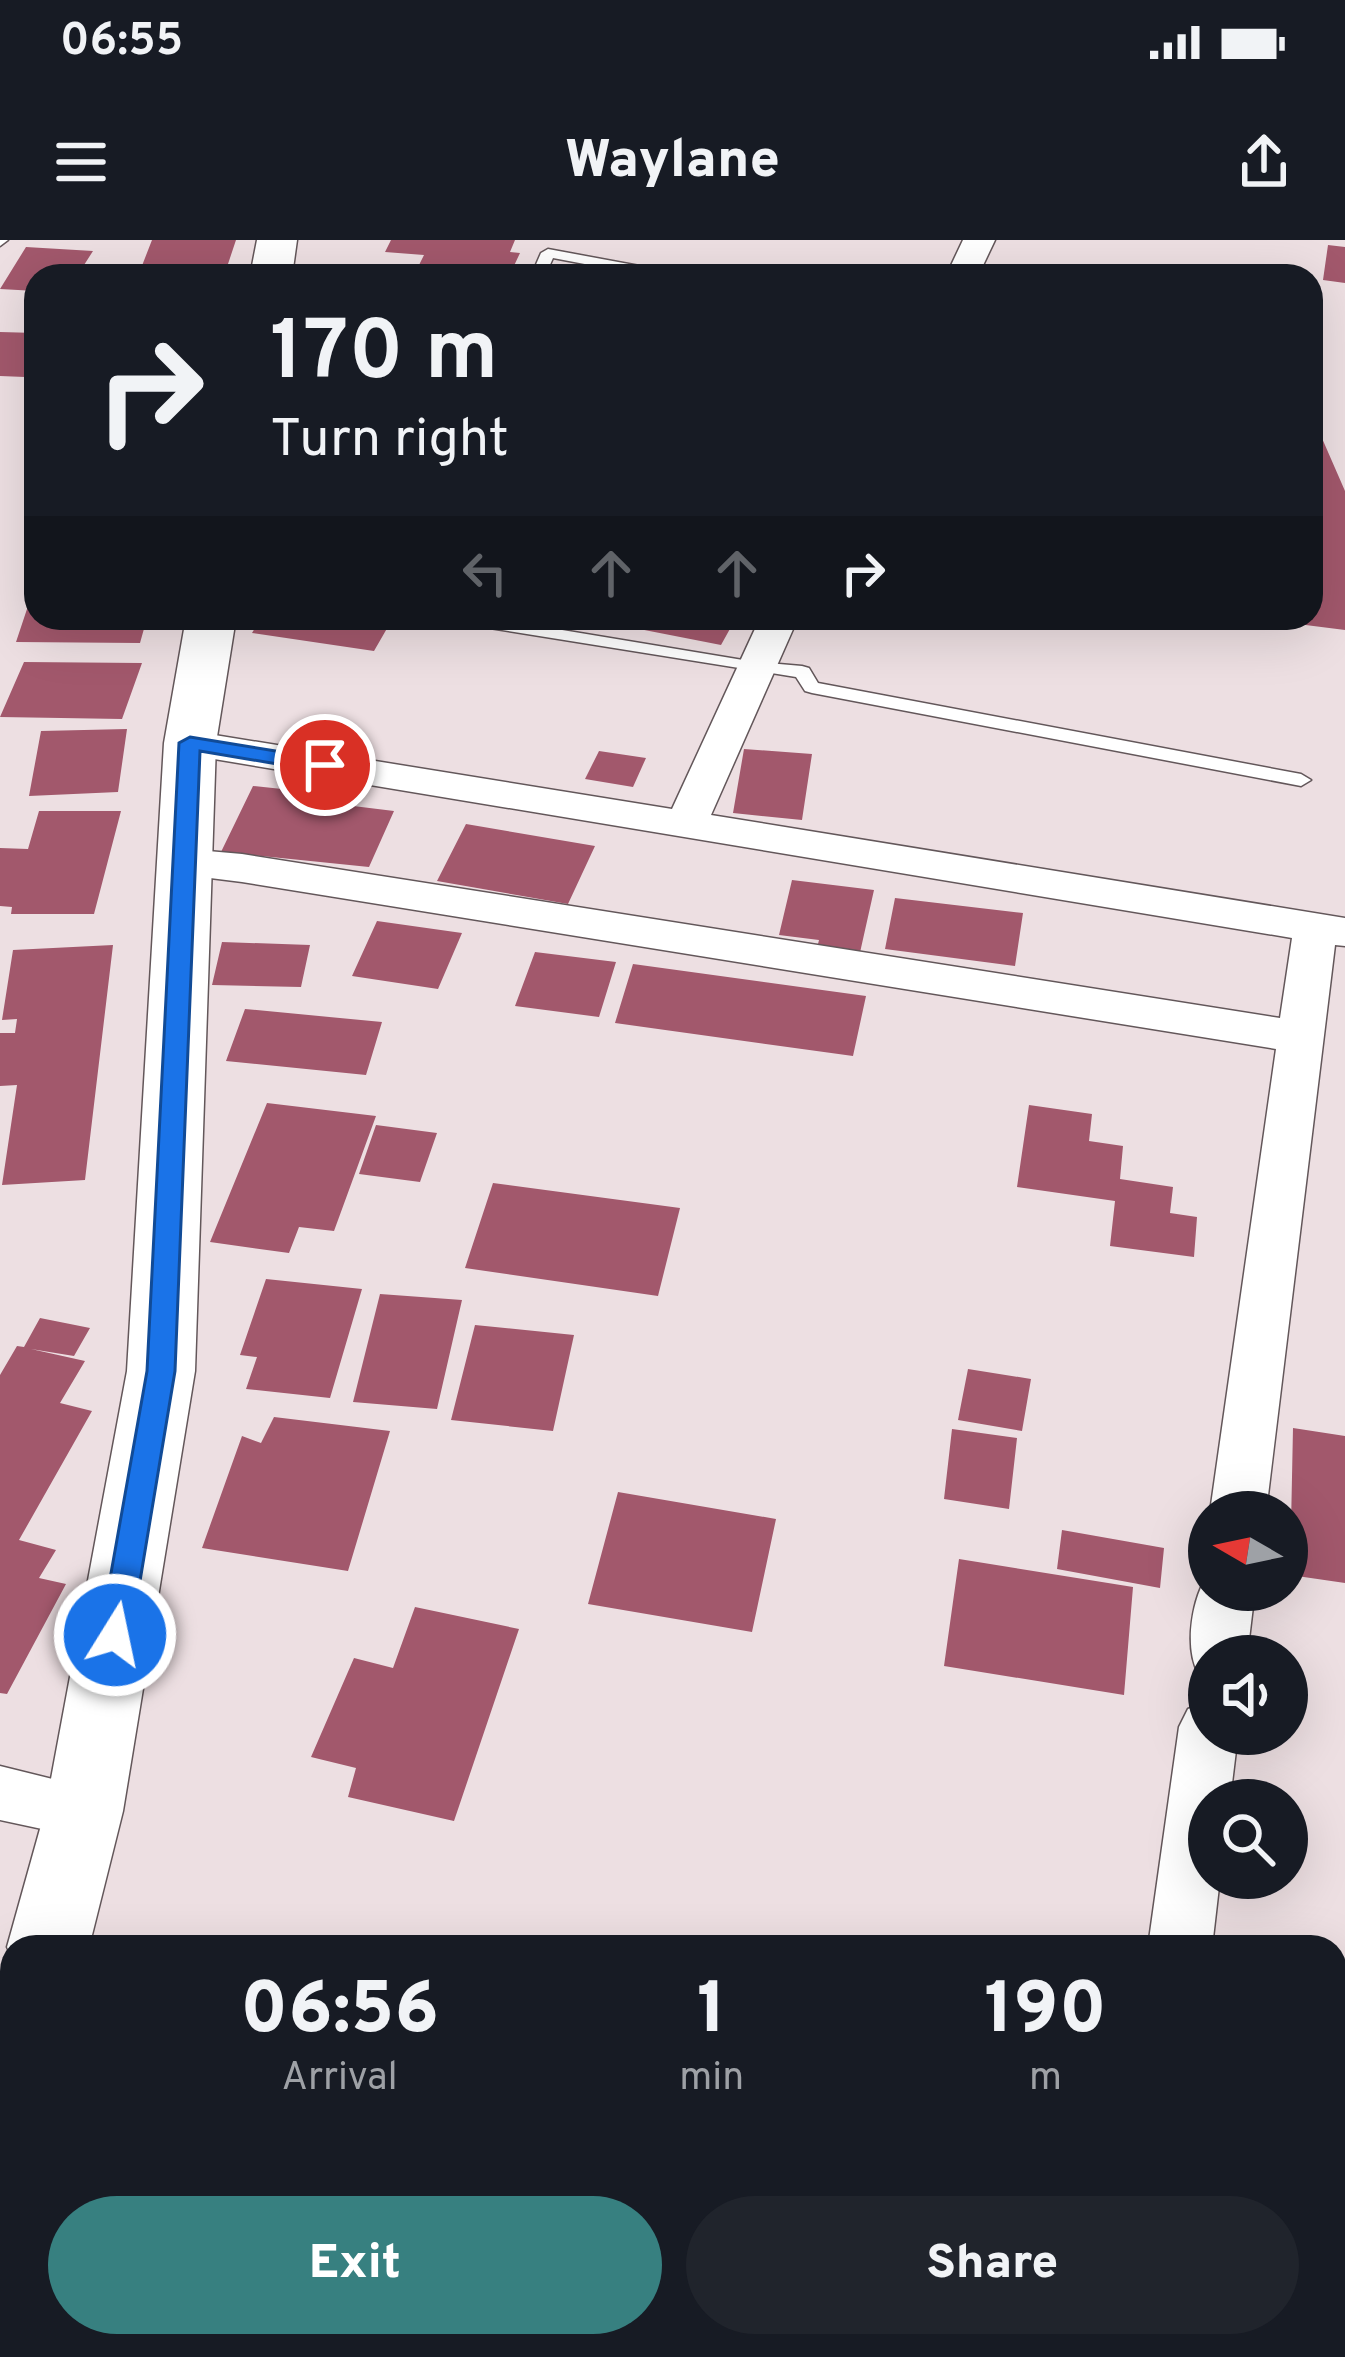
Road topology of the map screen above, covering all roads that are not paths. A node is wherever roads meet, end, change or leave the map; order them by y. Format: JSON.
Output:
{"nodes":[{"id":1,"x":543,"y":264,"type":"edge"},
{"id":2,"x":607,"y":264,"type":"edge"},
{"id":3,"x":209,"y":630,"type":"edge"},
{"id":4,"x":529,"y":630,"type":"edge"},
{"id":5,"x":773,"y":630,"type":"edge"},
{"id":6,"x":755,"y":668,"type":"junction"},
{"id":7,"x":190,"y":743,"type":"junction"},
{"id":8,"x":1301,"y":780,"type":"dead end"},
{"id":9,"x":686,"y":824,"type":"junction"},
{"id":10,"x":184,"y":863,"type":"junction"},
{"id":11,"x":1330,"y":929,"type":"edge"},
{"id":12,"x":1301,"y":1037,"type":"junction"},
{"id":13,"x":1241,"y":1491,"type":"edge"},
{"id":14,"x":1205,"y":1755,"type":"edge"},
{"id":15,"x":0,"y":1793,"type":"edge"},
{"id":16,"x":85,"y":1811,"type":"junction"},
{"id":17,"x":50,"y":1935,"type":"edge"},
{"id":18,"x":1182,"y":1935,"type":"edge"}],
"edges":[{"from":1,"to":2,"type":"lane"},
{"from":3,"to":7,"type":"main road"},
{"from":4,"to":6,"type":"lane"},
{"from":5,"to":6,"type":"street"},
{"from":6,"to":8,"type":"lane"},
{"from":6,"to":9,"type":"street"},
{"from":7,"to":9,"type":"street"},
{"from":7,"to":10,"type":"main road"},
{"from":9,"to":11,"type":"street"},
{"from":10,"to":12,"type":"street"},
{"from":10,"to":16,"type":"main road"},
{"from":11,"to":12,"type":"street"},
{"from":12,"to":13,"type":"street"},
{"from":14,"to":18,"type":"street"},
{"from":15,"to":16,"type":"street"},
{"from":16,"to":17,"type":"main road"}]}
